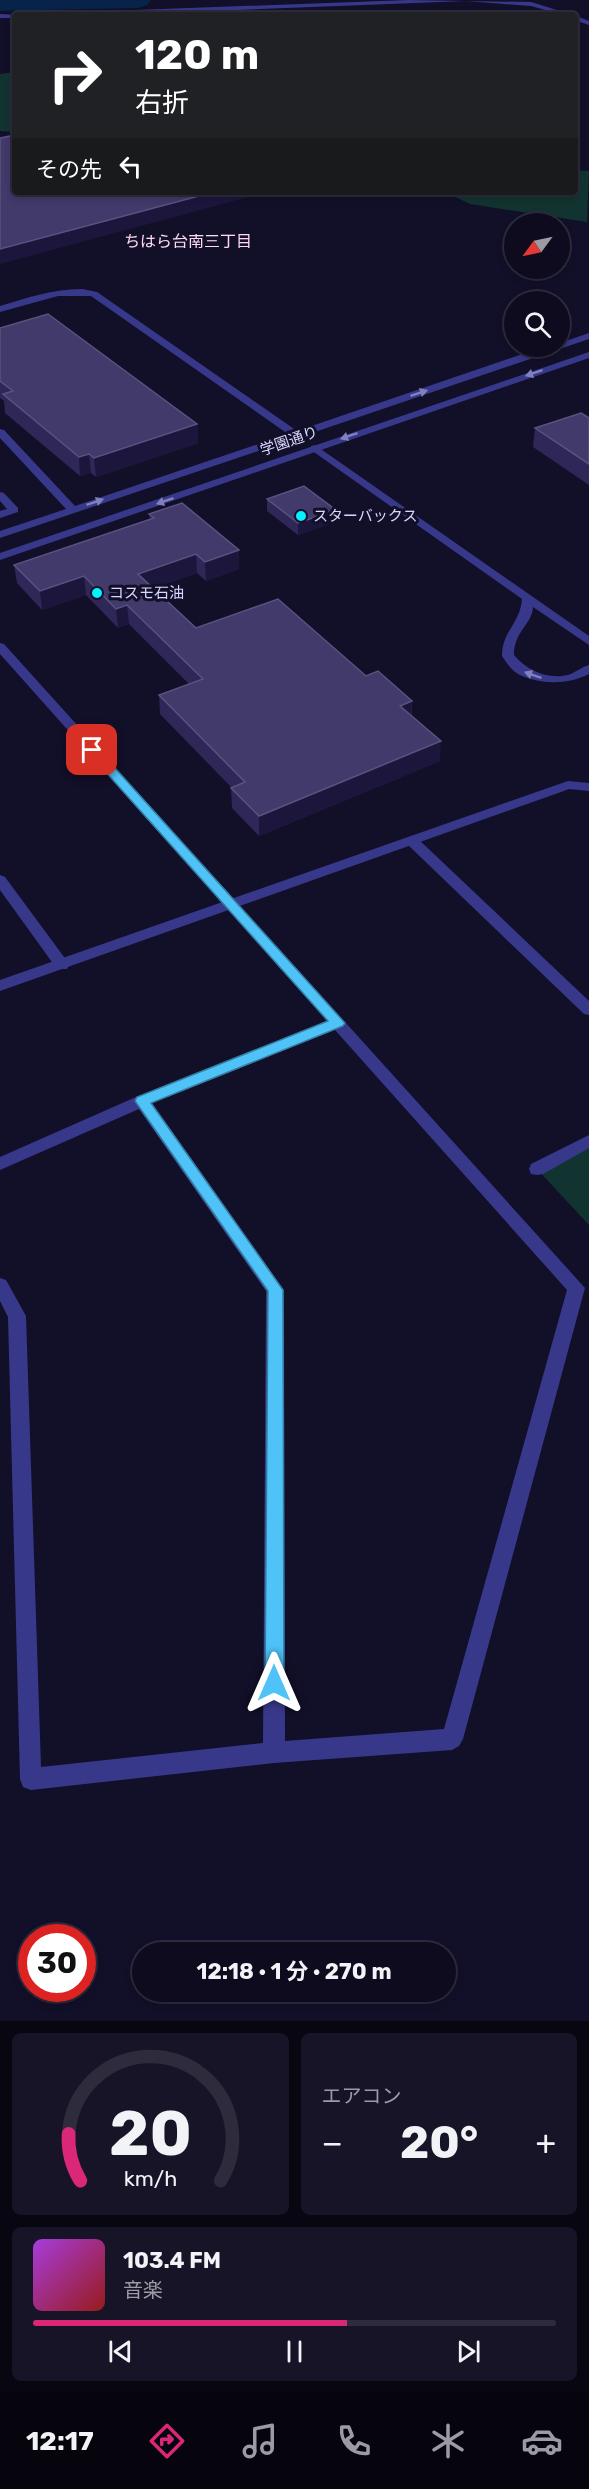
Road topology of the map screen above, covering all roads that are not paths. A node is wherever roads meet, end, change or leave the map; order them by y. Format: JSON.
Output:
{"nodes":[{"id":1,"x":463,"y":0,"type":"edge"},
{"id":2,"x":468,"y":0,"type":"edge"},
{"id":3,"x":135,"y":12,"type":"edge"},
{"id":4,"x":559,"y":12,"type":"edge"},
{"id":5,"x":0,"y":309,"type":"edge"},
{"id":6,"x":589,"y":336,"type":"edge"},
{"id":7,"x":570,"y":342,"type":"edge"},
{"id":8,"x":589,"y":355,"type":"edge"},
{"id":9,"x":525,"y":357,"type":"edge"},
{"id":10,"x":0,"y":432,"type":"edge"},
{"id":11,"x":295,"y":434,"type":"junction"},
{"id":12,"x":315,"y":448,"type":"junction"},
{"id":13,"x":0,"y":495,"type":"edge"},
{"id":14,"x":73,"y":510,"type":"junction"},
{"id":15,"x":0,"y":515,"type":"edge"},
{"id":16,"x":0,"y":535,"type":"edge"},
{"id":17,"x":0,"y":557,"type":"edge"},
{"id":18,"x":528,"y":597,"type":"junction"},
{"id":19,"x":589,"y":641,"type":"edge"},
{"id":20,"x":0,"y":647,"type":"edge"},
{"id":21,"x":589,"y":669,"type":"edge"},
{"id":22,"x":589,"y":787,"type":"edge"},
{"id":23,"x":411,"y":840,"type":"junction"},
{"id":24,"x":0,"y":880,"type":"edge"},
{"id":25,"x":230,"y":903,"type":"junction"},
{"id":26,"x":62,"y":964,"type":"junction"},
{"id":27,"x":0,"y":986,"type":"edge"},
{"id":28,"x":589,"y":1010,"type":"edge"},
{"id":29,"x":338,"y":1023,"type":"junction"},
{"id":30,"x":142,"y":1101,"type":"junction"},
{"id":31,"x":589,"y":1141,"type":"edge"},
{"id":32,"x":0,"y":1164,"type":"edge"},
{"id":33,"x":537,"y":1169,"type":"dead end"},
{"id":34,"x":0,"y":1286,"type":"edge"},
{"id":35,"x":274,"y":1752,"type":"junction"}],
"edges":[{"from":1,"to":3,"type":"street"},
{"from":2,"to":4,"type":"street"},
{"from":5,"to":11,"type":"street"},
{"from":6,"to":7,"type":"street","name":"学園通り"},
{"from":8,"to":12,"type":"street","name":"学園通り","one_way":true},
{"from":11,"to":9,"type":"street","name":"学園通り","one_way":true},
{"from":10,"to":14,"type":"street"},
{"from":11,"to":12,"type":"street"},
{"from":14,"to":11,"type":"street","name":"学園通り","one_way":true},
{"from":12,"to":17,"type":"street","name":"学園通り","one_way":true},
{"from":12,"to":18,"type":"street"},
{"from":13,"to":15,"type":"street"},
{"from":14,"to":16,"type":"street","name":"学園通り"},
{"from":18,"to":19,"type":"street"},
{"from":21,"to":18,"type":"street","one_way":true},
{"from":20,"to":25,"type":"street"},
{"from":22,"to":23,"type":"street"},
{"from":23,"to":25,"type":"street"},
{"from":23,"to":28,"type":"street"},
{"from":24,"to":26,"type":"street"},
{"from":25,"to":26,"type":"street"},
{"from":25,"to":29,"type":"street"},
{"from":26,"to":27,"type":"street"},
{"from":29,"to":30,"type":"street"},
{"from":29,"to":35,"type":"street"},
{"from":30,"to":32,"type":"street"},
{"from":30,"to":35,"type":"street"},
{"from":31,"to":33,"type":"street"},
{"from":34,"to":35,"type":"street"}]}
